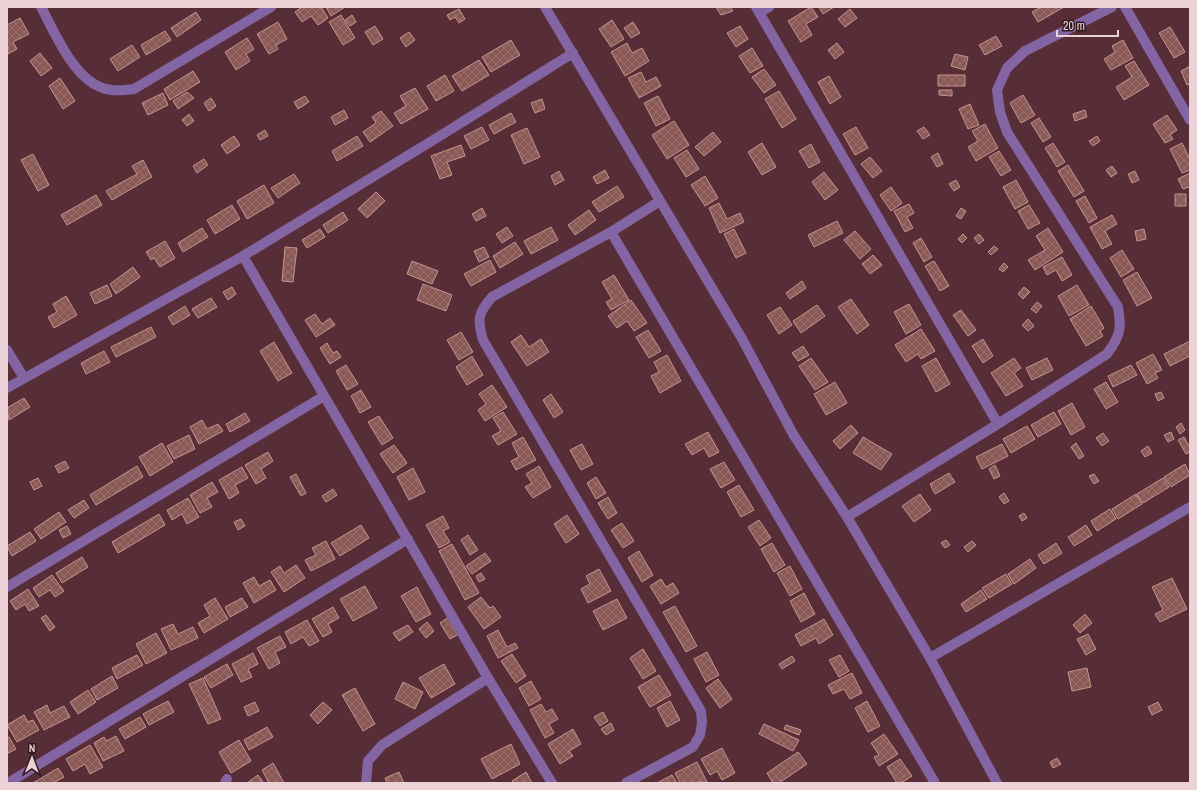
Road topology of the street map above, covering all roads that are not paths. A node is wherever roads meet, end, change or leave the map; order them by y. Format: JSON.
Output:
{"nodes":[{"id":1,"x":41,"y":7,"type":"edge"},
{"id":2,"x":271,"y":7,"type":"edge"},
{"id":3,"x":545,"y":7,"type":"edge"},
{"id":4,"x":769,"y":7,"type":"edge"},
{"id":5,"x":1112,"y":7,"type":"edge"},
{"id":6,"x":1125,"y":7,"type":"edge"},
{"id":7,"x":758,"y":10,"type":"edge"},
{"id":8,"x":573,"y":53,"type":"junction"},
{"id":9,"x":1190,"y":120,"type":"edge"},
{"id":10,"x":660,"y":201,"type":"junction"},
{"id":11,"x":611,"y":232,"type":"junction"},
{"id":12,"x":243,"y":256,"type":"junction"},
{"id":13,"x":7,"y":350,"type":"edge"},
{"id":14,"x":24,"y":378,"type":"junction"},
{"id":15,"x":7,"y":388,"type":"edge"},
{"id":16,"x":324,"y":396,"type":"junction"},
{"id":17,"x":998,"y":424,"type":"junction"},
{"id":18,"x":1190,"y":507,"type":"edge"},
{"id":19,"x":847,"y":517,"type":"junction"},
{"id":20,"x":408,"y":539,"type":"junction"},
{"id":21,"x":7,"y":587,"type":"edge"},
{"id":22,"x":930,"y":658,"type":"junction"},
{"id":23,"x":488,"y":678,"type":"junction"},
{"id":24,"x":8,"y":783,"type":"edge"},
{"id":25,"x":366,"y":783,"type":"edge"},
{"id":26,"x":552,"y":783,"type":"edge"},
{"id":27,"x":626,"y":783,"type":"edge"},
{"id":28,"x":935,"y":783,"type":"edge"},
{"id":29,"x":997,"y":783,"type":"edge"}],
"edges":[{"from":1,"to":2,"type":"street"},
{"from":3,"to":8,"type":"street"},
{"from":4,"to":7,"type":"street"},
{"from":5,"to":17,"type":"street"},
{"from":6,"to":9,"type":"street"},
{"from":7,"to":17,"type":"street"},
{"from":8,"to":10,"type":"street"},
{"from":8,"to":12,"type":"street"},
{"from":10,"to":11,"type":"street"},
{"from":10,"to":19,"type":"street"},
{"from":11,"to":27,"type":"street"},
{"from":11,"to":28,"type":"street"},
{"from":12,"to":14,"type":"street"},
{"from":12,"to":16,"type":"street"},
{"from":13,"to":14,"type":"street"},
{"from":14,"to":15,"type":"street"},
{"from":16,"to":20,"type":"street"},
{"from":16,"to":21,"type":"street"},
{"from":17,"to":19,"type":"street"},
{"from":18,"to":22,"type":"street"},
{"from":19,"to":22,"type":"street"},
{"from":20,"to":23,"type":"street"},
{"from":20,"to":24,"type":"street"},
{"from":22,"to":29,"type":"street"},
{"from":23,"to":25,"type":"street"},
{"from":23,"to":26,"type":"street"}]}
